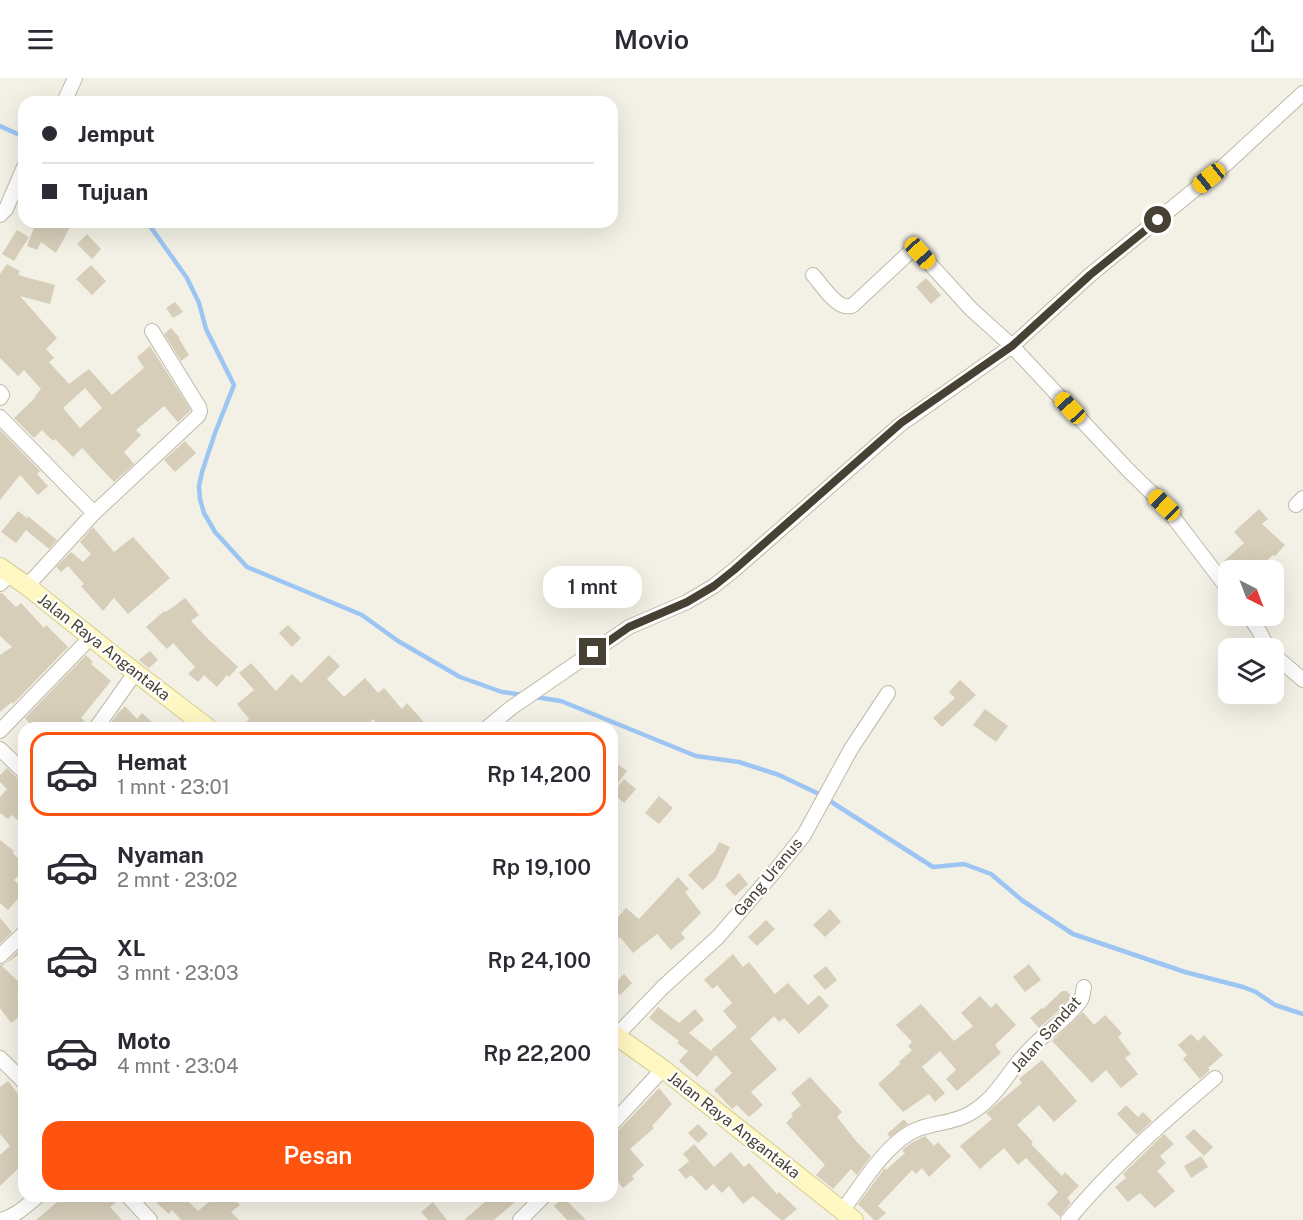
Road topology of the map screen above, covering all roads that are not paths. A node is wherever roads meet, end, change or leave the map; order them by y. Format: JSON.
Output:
{"nodes":[{"id":1,"x":75,"y":78,"type":"edge"},
{"id":2,"x":1303,"y":93,"type":"edge"},
{"id":3,"x":67,"y":96,"type":"edge"},
{"id":4,"x":18,"y":181,"type":"edge"},
{"id":5,"x":0,"y":215,"type":"edge"},
{"id":6,"x":813,"y":274,"type":"dead end"},
{"id":7,"x":152,"y":331,"type":"dead end"},
{"id":8,"x":1012,"y":346,"type":"junction"},
{"id":9,"x":0,"y":392,"type":"edge"},
{"id":10,"x":0,"y":398,"type":"edge"},
{"id":11,"x":0,"y":417,"type":"edge"},
{"id":12,"x":93,"y":514,"type":"junction"},
{"id":13,"x":3,"y":575,"type":"edge"},
{"id":14,"x":1218,"y":576,"type":"edge"},
{"id":15,"x":27,"y":586,"type":"junction"},
{"id":16,"x":91,"y":637,"type":"junction"},
{"id":17,"x":1284,"y":664,"type":"edge"},
{"id":18,"x":135,"y":673,"type":"junction"},
{"id":19,"x":1303,"y":680,"type":"edge"},
{"id":20,"x":888,"y":693,"type":"dead end"},
{"id":21,"x":100,"y":722,"type":"edge"},
{"id":22,"x":200,"y":722,"type":"edge"},
{"id":23,"x":494,"y":722,"type":"edge"},
{"id":24,"x":0,"y":731,"type":"edge"},
{"id":25,"x":0,"y":749,"type":"edge"},
{"id":26,"x":18,"y":766,"type":"edge"},
{"id":27,"x":18,"y":939,"type":"edge"},
{"id":28,"x":0,"y":956,"type":"edge"},
{"id":29,"x":1084,"y":987,"type":"dead end"},
{"id":30,"x":618,"y":1030,"type":"edge"},
{"id":31,"x":618,"y":1037,"type":"edge"},
{"id":32,"x":0,"y":1058,"type":"edge"},
{"id":33,"x":663,"y":1068,"type":"junction"},
{"id":34,"x":18,"y":1076,"type":"edge"},
{"id":35,"x":1215,"y":1078,"type":"dead end"},
{"id":36,"x":618,"y":1117,"type":"edge"},
{"id":37,"x":31,"y":1202,"type":"edge"},
{"id":38,"x":134,"y":1202,"type":"edge"},
{"id":39,"x":538,"y":1202,"type":"edge"},
{"id":40,"x":848,"y":1215,"type":"edge"},
{"id":41,"x":1,"y":1220,"type":"edge"},
{"id":42,"x":150,"y":1220,"type":"edge"},
{"id":43,"x":520,"y":1220,"type":"edge"},
{"id":44,"x":1068,"y":1220,"type":"edge"}],
"edges":[{"from":1,"to":3,"type":"street"},
{"from":2,"to":8,"type":"street"},
{"from":4,"to":5,"type":"street"},
{"from":6,"to":8,"type":"street"},
{"from":7,"to":12,"type":"street"},
{"from":8,"to":14,"type":"street"},
{"from":8,"to":23,"type":"street"},
{"from":9,"to":10,"type":"street"},
{"from":11,"to":12,"type":"street"},
{"from":12,"to":15,"type":"street"},
{"from":13,"to":15,"type":"main road","name":"Jalan Raya Angantaka"},
{"from":15,"to":16,"type":"main road","name":"Jalan Raya Angantaka"},
{"from":16,"to":18,"type":"main road","name":"Jalan Raya Angantaka"},
{"from":16,"to":24,"type":"street"},
{"from":17,"to":19,"type":"street"},
{"from":18,"to":21,"type":"street"},
{"from":18,"to":22,"type":"main road","name":"Jalan Raya Angantaka"},
{"from":20,"to":30,"type":"street","name":"Gang Uranus"},
{"from":25,"to":26,"type":"street"},
{"from":27,"to":28,"type":"street"},
{"from":29,"to":40,"type":"street","name":"Jalan Sandat"},
{"from":31,"to":33,"type":"main road","name":"Jalan Raya Angantaka"},
{"from":32,"to":34,"type":"street"},
{"from":33,"to":36,"type":"street"},
{"from":33,"to":40,"type":"main road","name":"Jalan Raya Angantaka"},
{"from":35,"to":44,"type":"street"},
{"from":37,"to":41,"type":"street"},
{"from":38,"to":42,"type":"street"},
{"from":39,"to":43,"type":"street"}]}
